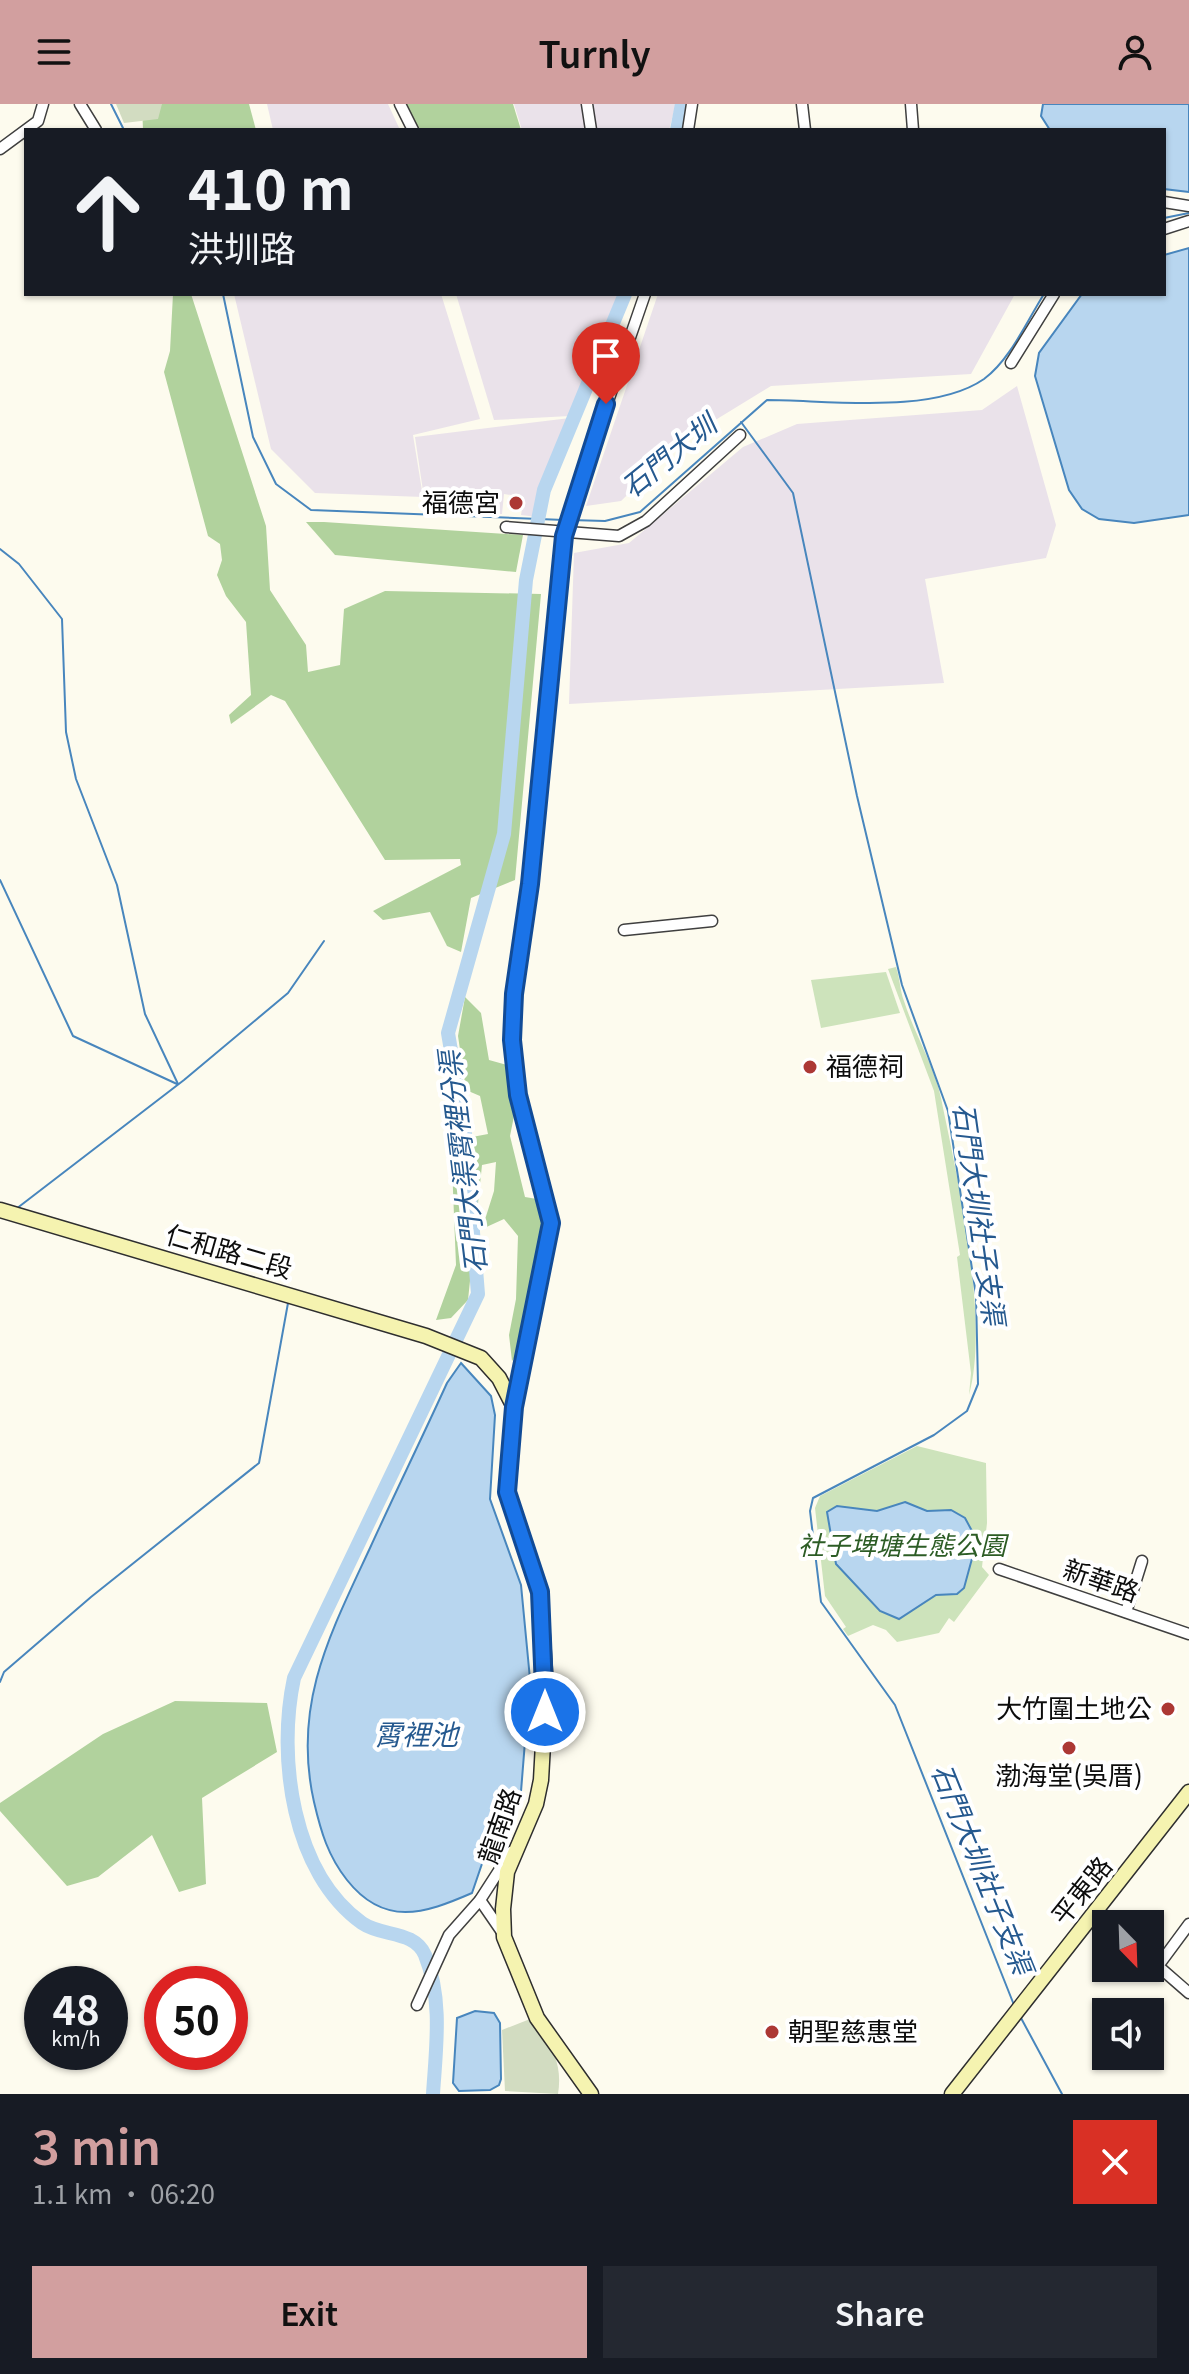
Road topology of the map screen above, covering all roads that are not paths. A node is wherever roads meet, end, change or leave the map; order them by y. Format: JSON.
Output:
{"nodes":[{"id":1,"x":43,"y":104,"type":"edge"},
{"id":2,"x":80,"y":104,"type":"edge"},
{"id":3,"x":400,"y":104,"type":"edge"},
{"id":4,"x":587,"y":104,"type":"edge"},
{"id":5,"x":692,"y":104,"type":"edge"},
{"id":6,"x":802,"y":104,"type":"edge"},
{"id":7,"x":911,"y":104,"type":"edge"},
{"id":8,"x":28,"y":128,"type":"edge"},
{"id":9,"x":95,"y":128,"type":"edge"},
{"id":10,"x":412,"y":128,"type":"edge"},
{"id":11,"x":591,"y":128,"type":"edge"},
{"id":12,"x":688,"y":128,"type":"edge"},
{"id":13,"x":805,"y":128,"type":"edge"},
{"id":14,"x":913,"y":128,"type":"edge"},
{"id":15,"x":24,"y":131,"type":"edge"},
{"id":16,"x":0,"y":149,"type":"edge"},
{"id":17,"x":1166,"y":203,"type":"edge"},
{"id":18,"x":1189,"y":206,"type":"edge"},
{"id":19,"x":1189,"y":221,"type":"edge"},
{"id":20,"x":1166,"y":228,"type":"edge"},
{"id":21,"x":644,"y":296,"type":"edge"},
{"id":22,"x":1053,"y":296,"type":"edge"},
{"id":23,"x":1011,"y":363,"type":"dead end"},
{"id":24,"x":740,"y":435,"type":"dead end"},
{"id":25,"x":564,"y":525,"type":"junction"},
{"id":26,"x":506,"y":527,"type":"dead end"},
{"id":27,"x":712,"y":921,"type":"dead end"},
{"id":28,"x":624,"y":930,"type":"dead end"},
{"id":29,"x":7,"y":1212,"type":"edge"},
{"id":30,"x":514,"y":1407,"type":"junction"},
{"id":31,"x":1142,"y":1561,"type":"dead end"},
{"id":32,"x":999,"y":1569,"type":"dead end"},
{"id":33,"x":1126,"y":1612,"type":"junction"},
{"id":34,"x":1189,"y":1634,"type":"edge"},
{"id":35,"x":1189,"y":1792,"type":"edge"},
{"id":36,"x":520,"y":1840,"type":"junction"},
{"id":37,"x":480,"y":1900,"type":"junction"},
{"id":38,"x":1189,"y":1924,"type":"edge"},
{"id":39,"x":504,"y":1937,"type":"junction"},
{"id":40,"x":1189,"y":1993,"type":"edge"},
{"id":41,"x":417,"y":2005,"type":"dead end"},
{"id":42,"x":591,"y":2094,"type":"edge"},
{"id":43,"x":952,"y":2094,"type":"edge"}],
"edges":[{"from":1,"to":8,"type":"street"},
{"from":2,"to":9,"type":"street"},
{"from":3,"to":10,"type":"street"},
{"from":4,"to":11,"type":"street"},
{"from":5,"to":12,"type":"street"},
{"from":6,"to":13,"type":"street"},
{"from":7,"to":14,"type":"street"},
{"from":15,"to":16,"type":"street"},
{"from":17,"to":18,"type":"street"},
{"from":19,"to":20,"type":"street"},
{"from":21,"to":25,"type":"street"},
{"from":22,"to":23,"type":"street"},
{"from":24,"to":25,"type":"street"},
{"from":25,"to":26,"type":"street"},
{"from":25,"to":30,"type":"street","name":"龍南路"},
{"from":27,"to":28,"type":"street"},
{"from":29,"to":30,"type":"main road","name":"仁和路二段"},
{"from":30,"to":36,"type":"main road","name":"龍南路"},
{"from":31,"to":33,"type":"street"},
{"from":32,"to":33,"type":"street","name":"新華路"},
{"from":33,"to":34,"type":"street","name":"新華路"},
{"from":35,"to":43,"type":"main road","name":"平東路"},
{"from":36,"to":37,"type":"street"},
{"from":36,"to":39,"type":"main road","name":"龍南路"},
{"from":37,"to":39,"type":"street"},
{"from":37,"to":41,"type":"street"},
{"from":38,"to":40,"type":"street"},
{"from":39,"to":42,"type":"main road","name":"龍南路"}]}
